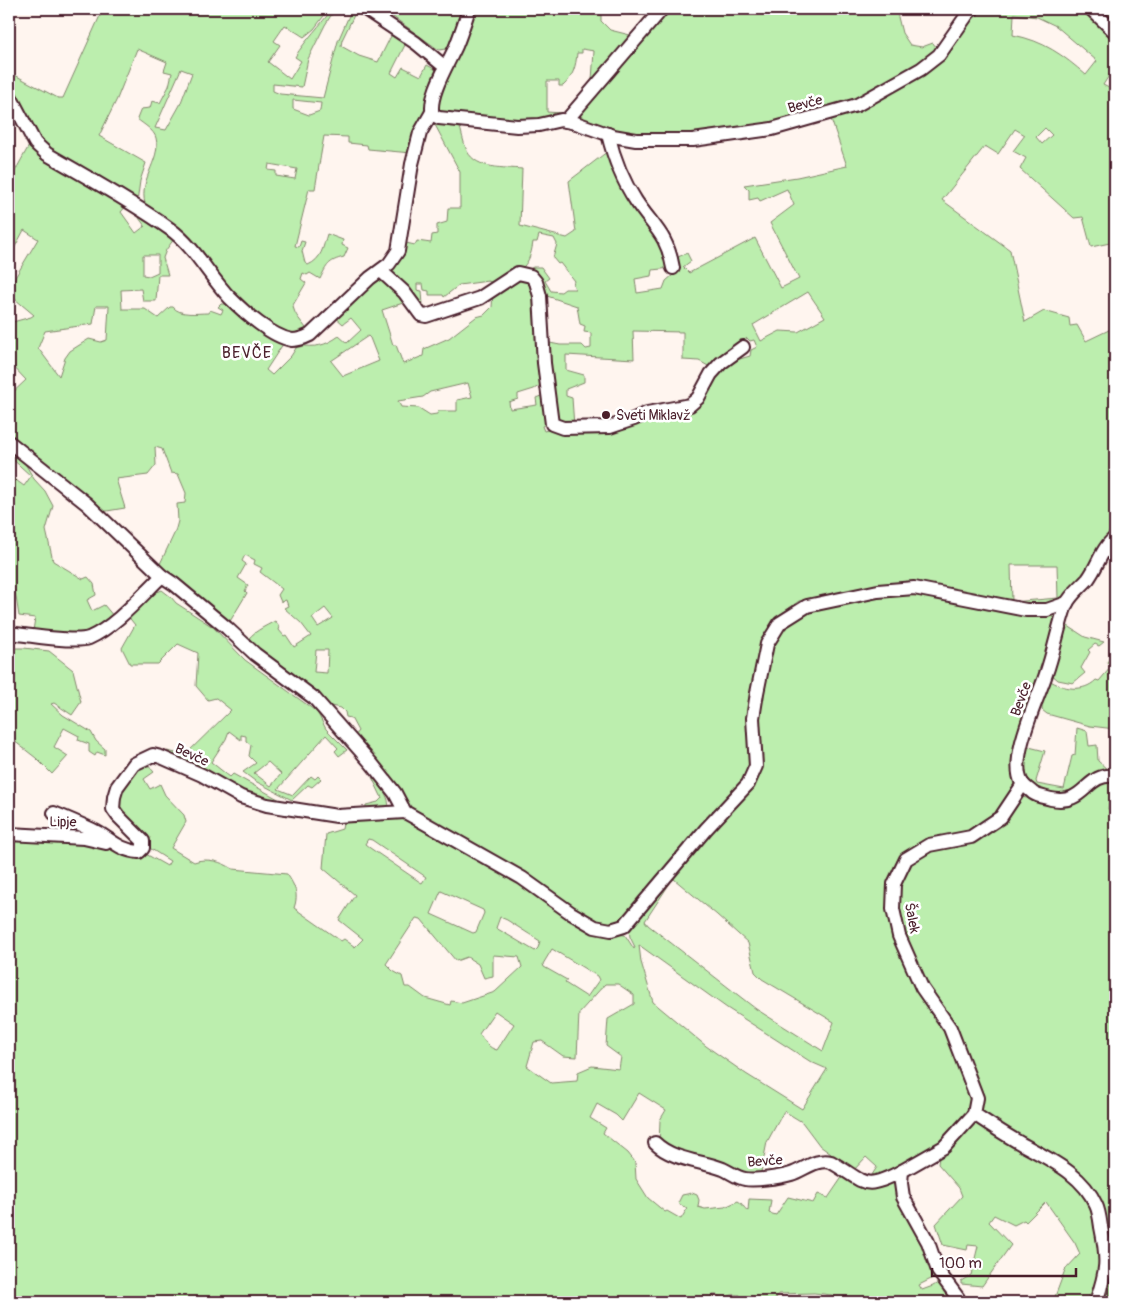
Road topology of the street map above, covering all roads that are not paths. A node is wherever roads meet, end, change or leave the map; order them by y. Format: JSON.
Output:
{"nodes":[{"id":1,"x":365,"y":9,"type":"edge"},
{"id":2,"x":469,"y":9,"type":"edge"},
{"id":3,"x":662,"y":9,"type":"edge"},
{"id":4,"x":973,"y":9,"type":"edge"},
{"id":5,"x":1091,"y":9,"type":"edge"},
{"id":6,"x":1115,"y":32,"type":"edge"},
{"id":7,"x":445,"y":67,"type":"junction"},
{"id":8,"x":9,"y":94,"type":"edge"},
{"id":9,"x":432,"y":112,"type":"junction"},
{"id":10,"x":566,"y":121,"type":"junction"},
{"id":11,"x":608,"y":134,"type":"junction"},
{"id":12,"x":673,"y":268,"type":"dead end"},
{"id":13,"x":380,"y":271,"type":"junction"},
{"id":14,"x":743,"y":347,"type":"dead end"},
{"id":15,"x":9,"y":442,"type":"edge"},
{"id":16,"x":1115,"y":538,"type":"edge"},
{"id":17,"x":162,"y":576,"type":"junction"},
{"id":18,"x":1067,"y":603,"type":"junction"},
{"id":19,"x":9,"y":633,"type":"edge"},
{"id":20,"x":1115,"y":776,"type":"edge"},
{"id":21,"x":1023,"y":784,"type":"junction"},
{"id":22,"x":54,"y":812,"type":"dead end"},
{"id":23,"x":405,"y":812,"type":"junction"},
{"id":24,"x":9,"y":834,"type":"edge"},
{"id":25,"x":116,"y":845,"type":"junction"},
{"id":26,"x":974,"y":1114,"type":"junction"},
{"id":27,"x":655,"y":1144,"type":"dead end"},
{"id":28,"x":902,"y":1171,"type":"junction"},
{"id":29,"x":958,"y":1298,"type":"dead end"},
{"id":30,"x":1096,"y":1302,"type":"edge"}],
"edges":[{"from":1,"to":7,"type":"street"},
{"from":2,"to":7,"type":"street"},
{"from":3,"to":10,"type":"street"},
{"from":4,"to":11,"type":"street","name":"Bevče"},
{"from":5,"to":6,"type":"street"},
{"from":7,"to":9,"type":"street"},
{"from":8,"to":13,"type":"street"},
{"from":9,"to":10,"type":"street","name":"Bevče"},
{"from":9,"to":13,"type":"street"},
{"from":10,"to":11,"type":"street","name":"Bevče"},
{"from":11,"to":12,"type":"street"},
{"from":13,"to":14,"type":"street"},
{"from":15,"to":17,"type":"street"},
{"from":16,"to":18,"type":"street","name":"Bevče"},
{"from":17,"to":19,"type":"street"},
{"from":17,"to":23,"type":"street"},
{"from":18,"to":21,"type":"street","name":"Bevče"},
{"from":18,"to":23,"type":"street"},
{"from":20,"to":21,"type":"street"},
{"from":21,"to":26,"type":"street","name":"Šalek"},
{"from":22,"to":25,"type":"street","name":"Bevče"},
{"from":23,"to":25,"type":"street","name":"Bevče"},
{"from":24,"to":25,"type":"street","name":"Lipje"},
{"from":26,"to":28,"type":"street"},
{"from":26,"to":30,"type":"street"},
{"from":27,"to":28,"type":"street","name":"Bevče"},
{"from":28,"to":29,"type":"street"}]}
